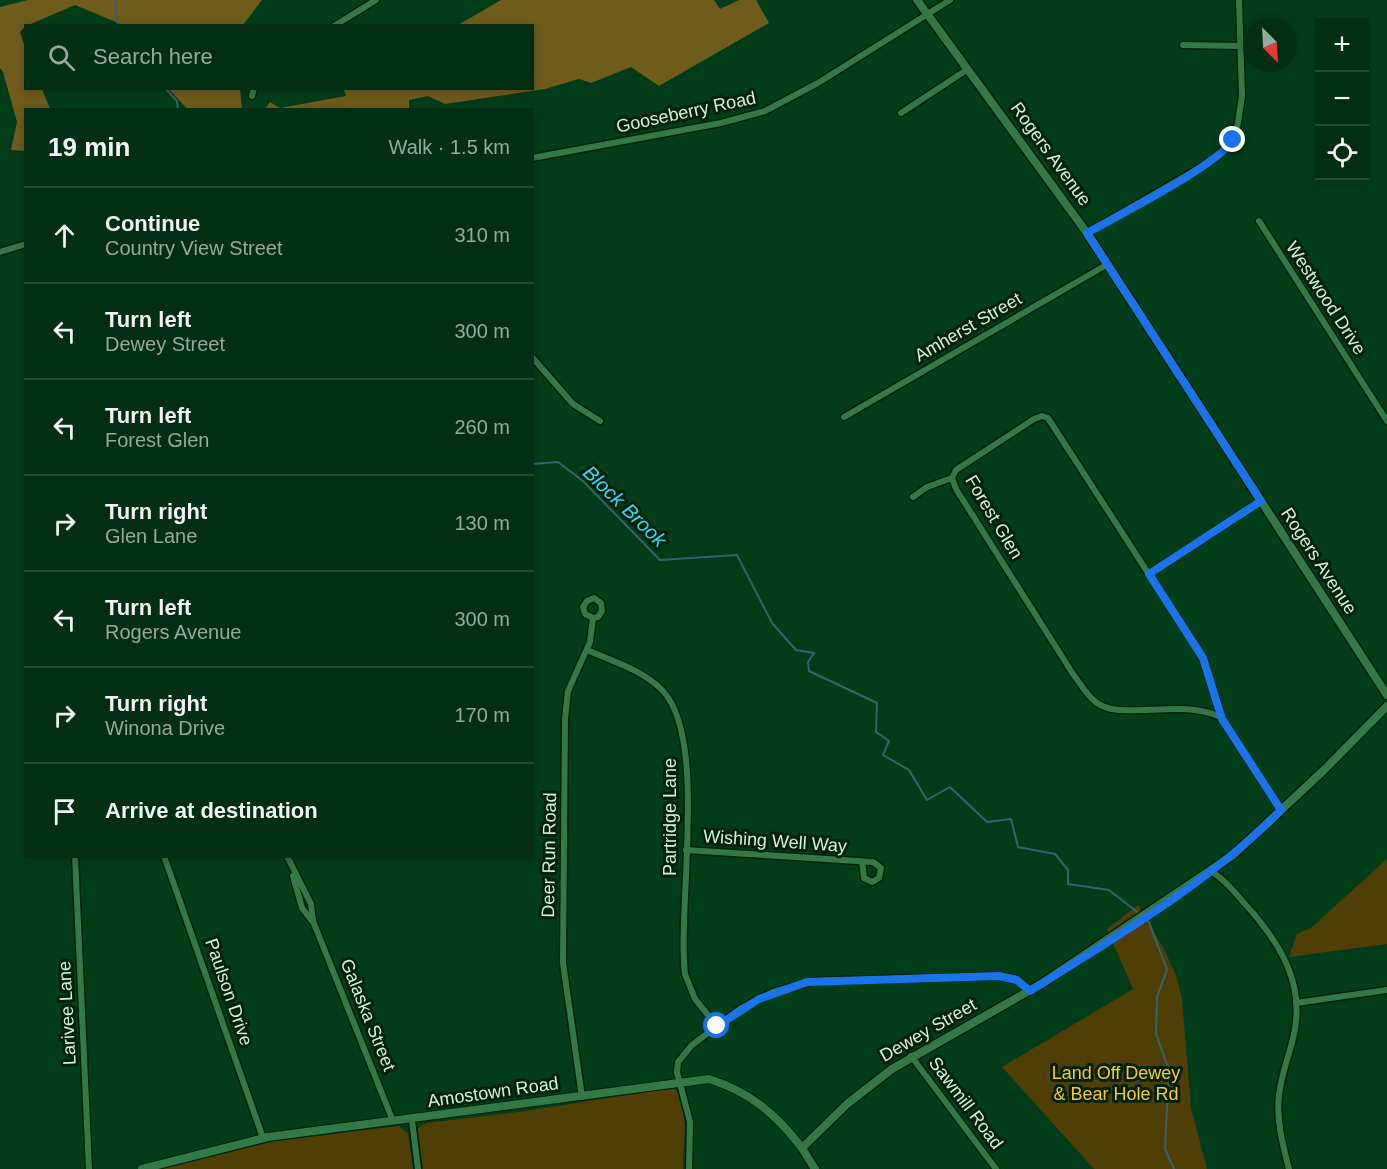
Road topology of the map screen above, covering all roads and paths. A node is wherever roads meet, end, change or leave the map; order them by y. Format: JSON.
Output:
{"nodes":[{"id":1,"x":376,"y":0,"type":"edge"},
{"id":2,"x":917,"y":0,"type":"edge"},
{"id":3,"x":950,"y":0,"type":"edge"},
{"id":4,"x":1239,"y":0,"type":"edge"},
{"id":5,"x":928,"y":14,"type":"junction"},
{"id":6,"x":337,"y":24,"type":"edge"},
{"id":7,"x":1183,"y":45,"type":"dead end"},
{"id":8,"x":1240,"y":46,"type":"junction"},
{"id":9,"x":968,"y":69,"type":"junction"},
{"id":10,"x":254,"y":90,"type":"edge"},
{"id":11,"x":252,"y":96,"type":"dead end"},
{"id":12,"x":901,"y":113,"type":"dead end"},
{"id":13,"x":534,"y":158,"type":"edge"},
{"id":14,"x":1259,"y":221,"type":"dead end"},
{"id":15,"x":1087,"y":233,"type":"junction"},
{"id":16,"x":24,"y":245,"type":"edge"},
{"id":17,"x":0,"y":252,"type":"edge"},
{"id":18,"x":1108,"y":264,"type":"junction"},
{"id":19,"x":534,"y":359,"type":"edge"},
{"id":20,"x":844,"y":417,"type":"dead end"},
{"id":21,"x":600,"y":421,"type":"dead end"},
{"id":22,"x":1387,"y":421,"type":"edge"},
{"id":23,"x":952,"y":478,"type":"junction"},
{"id":24,"x":913,"y":497,"type":"dead end"},
{"id":25,"x":1261,"y":501,"type":"junction"},
{"id":26,"x":1149,"y":574,"type":"junction"},
{"id":27,"x":593,"y":618,"type":"dead end"},
{"id":28,"x":586,"y":650,"type":"junction"},
{"id":29,"x":1387,"y":694,"type":"edge"},
{"id":30,"x":1387,"y":706,"type":"edge"},
{"id":31,"x":1222,"y":719,"type":"junction"},
{"id":32,"x":1281,"y":810,"type":"junction"},
{"id":33,"x":686,"y":850,"type":"junction"},
{"id":34,"x":75,"y":858,"type":"edge"},
{"id":35,"x":165,"y":858,"type":"edge"},
{"id":36,"x":288,"y":858,"type":"edge"},
{"id":37,"x":862,"y":861,"type":"dead end"},
{"id":38,"x":1211,"y":871,"type":"junction"},
{"id":39,"x":1387,"y":990,"type":"edge"},
{"id":40,"x":1030,"y":991,"type":"junction"},
{"id":41,"x":1296,"y":1003,"type":"junction"},
{"id":42,"x":717,"y":1026,"type":"junction"},
{"id":43,"x":911,"y":1056,"type":"junction"},
{"id":44,"x":680,"y":1081,"type":"junction"},
{"id":45,"x":582,"y":1096,"type":"junction"},
{"id":46,"x":412,"y":1120,"type":"junction"},
{"id":47,"x":393,"y":1121,"type":"junction"},
{"id":48,"x":263,"y":1138,"type":"junction"},
{"id":49,"x":802,"y":1148,"type":"junction"},
{"id":50,"x":89,"y":1169,"type":"edge"},
{"id":51,"x":142,"y":1169,"type":"edge"},
{"id":52,"x":418,"y":1169,"type":"edge"},
{"id":53,"x":689,"y":1169,"type":"edge"},
{"id":54,"x":815,"y":1169,"type":"edge"},
{"id":55,"x":996,"y":1169,"type":"edge"},
{"id":56,"x":1288,"y":1169,"type":"edge"}],
"edges":[{"from":1,"to":6,"type":"street"},
{"from":2,"to":5,"type":"main road","name":"Rogers Avenue"},
{"from":3,"to":5,"type":"street","name":"Gooseberry Road"},
{"from":4,"to":8,"type":"street"},
{"from":5,"to":9,"type":"main road","name":"Rogers Avenue"},
{"from":5,"to":13,"type":"street","name":"Gooseberry Road"},
{"from":7,"to":8,"type":"street"},
{"from":8,"to":15,"type":"street"},
{"from":9,"to":12,"type":"street"},
{"from":9,"to":15,"type":"main road","name":"Rogers Avenue"},
{"from":10,"to":11,"type":"street"},
{"from":14,"to":22,"type":"street","name":"Westwood Drive"},
{"from":15,"to":18,"type":"main road","name":"Rogers Avenue"},
{"from":16,"to":17,"type":"street"},
{"from":18,"to":20,"type":"street","name":"Amherst Street"},
{"from":18,"to":25,"type":"main road","name":"Rogers Avenue"},
{"from":19,"to":21,"type":"street"},
{"from":23,"to":24,"type":"street"},
{"from":23,"to":26,"type":"street","name":"Forest Glen"},
{"from":23,"to":31,"type":"street","name":"Forest Glen"},
{"from":25,"to":26,"type":"street"},
{"from":25,"to":29,"type":"main road","name":"Rogers Avenue"},
{"from":26,"to":31,"type":"street","name":"Forest Glen"},
{"from":27,"to":28,"type":"street","name":"Deer Run Road"},
{"from":28,"to":33,"type":"street","name":"Partridge Lane"},
{"from":28,"to":45,"type":"street","name":"Deer Run Road"},
{"from":30,"to":32,"type":"main road","name":"Dewey Street"},
{"from":31,"to":32,"type":"street","name":"Forest Glen"},
{"from":32,"to":38,"type":"main road","name":"Dewey Street"},
{"from":33,"to":37,"type":"street","name":"Wishing Well Way"},
{"from":33,"to":42,"type":"street","name":"Partridge Lane"},
{"from":34,"to":50,"type":"street","name":"Larivee Lane"},
{"from":35,"to":48,"type":"street","name":"Paulson Drive"},
{"from":36,"to":47,"type":"street","name":"Galaska Street"},
{"from":38,"to":40,"type":"main road","name":"Dewey Street"},
{"from":38,"to":41,"type":"street"},
{"from":39,"to":41,"type":"street"},
{"from":40,"to":42,"type":"street"},
{"from":40,"to":43,"type":"main road","name":"Dewey Street"},
{"from":41,"to":56,"type":"street"},
{"from":42,"to":44,"type":"street"},
{"from":43,"to":49,"type":"main road","name":"Dewey Street"},
{"from":43,"to":55,"type":"street","name":"Sawmill Road"},
{"from":44,"to":45,"type":"street","name":"Amostown Road"},
{"from":44,"to":49,"type":"street","name":"Amostown Road"},
{"from":44,"to":53,"type":"street"},
{"from":45,"to":46,"type":"street","name":"Amostown Road"},
{"from":46,"to":47,"type":"street","name":"Amostown Road"},
{"from":46,"to":52,"type":"street"},
{"from":47,"to":48,"type":"street","name":"Amostown Road"},
{"from":48,"to":51,"type":"street","name":"Amostown Road"},
{"from":49,"to":54,"type":"main road","name":"Amostown Road"}]}
